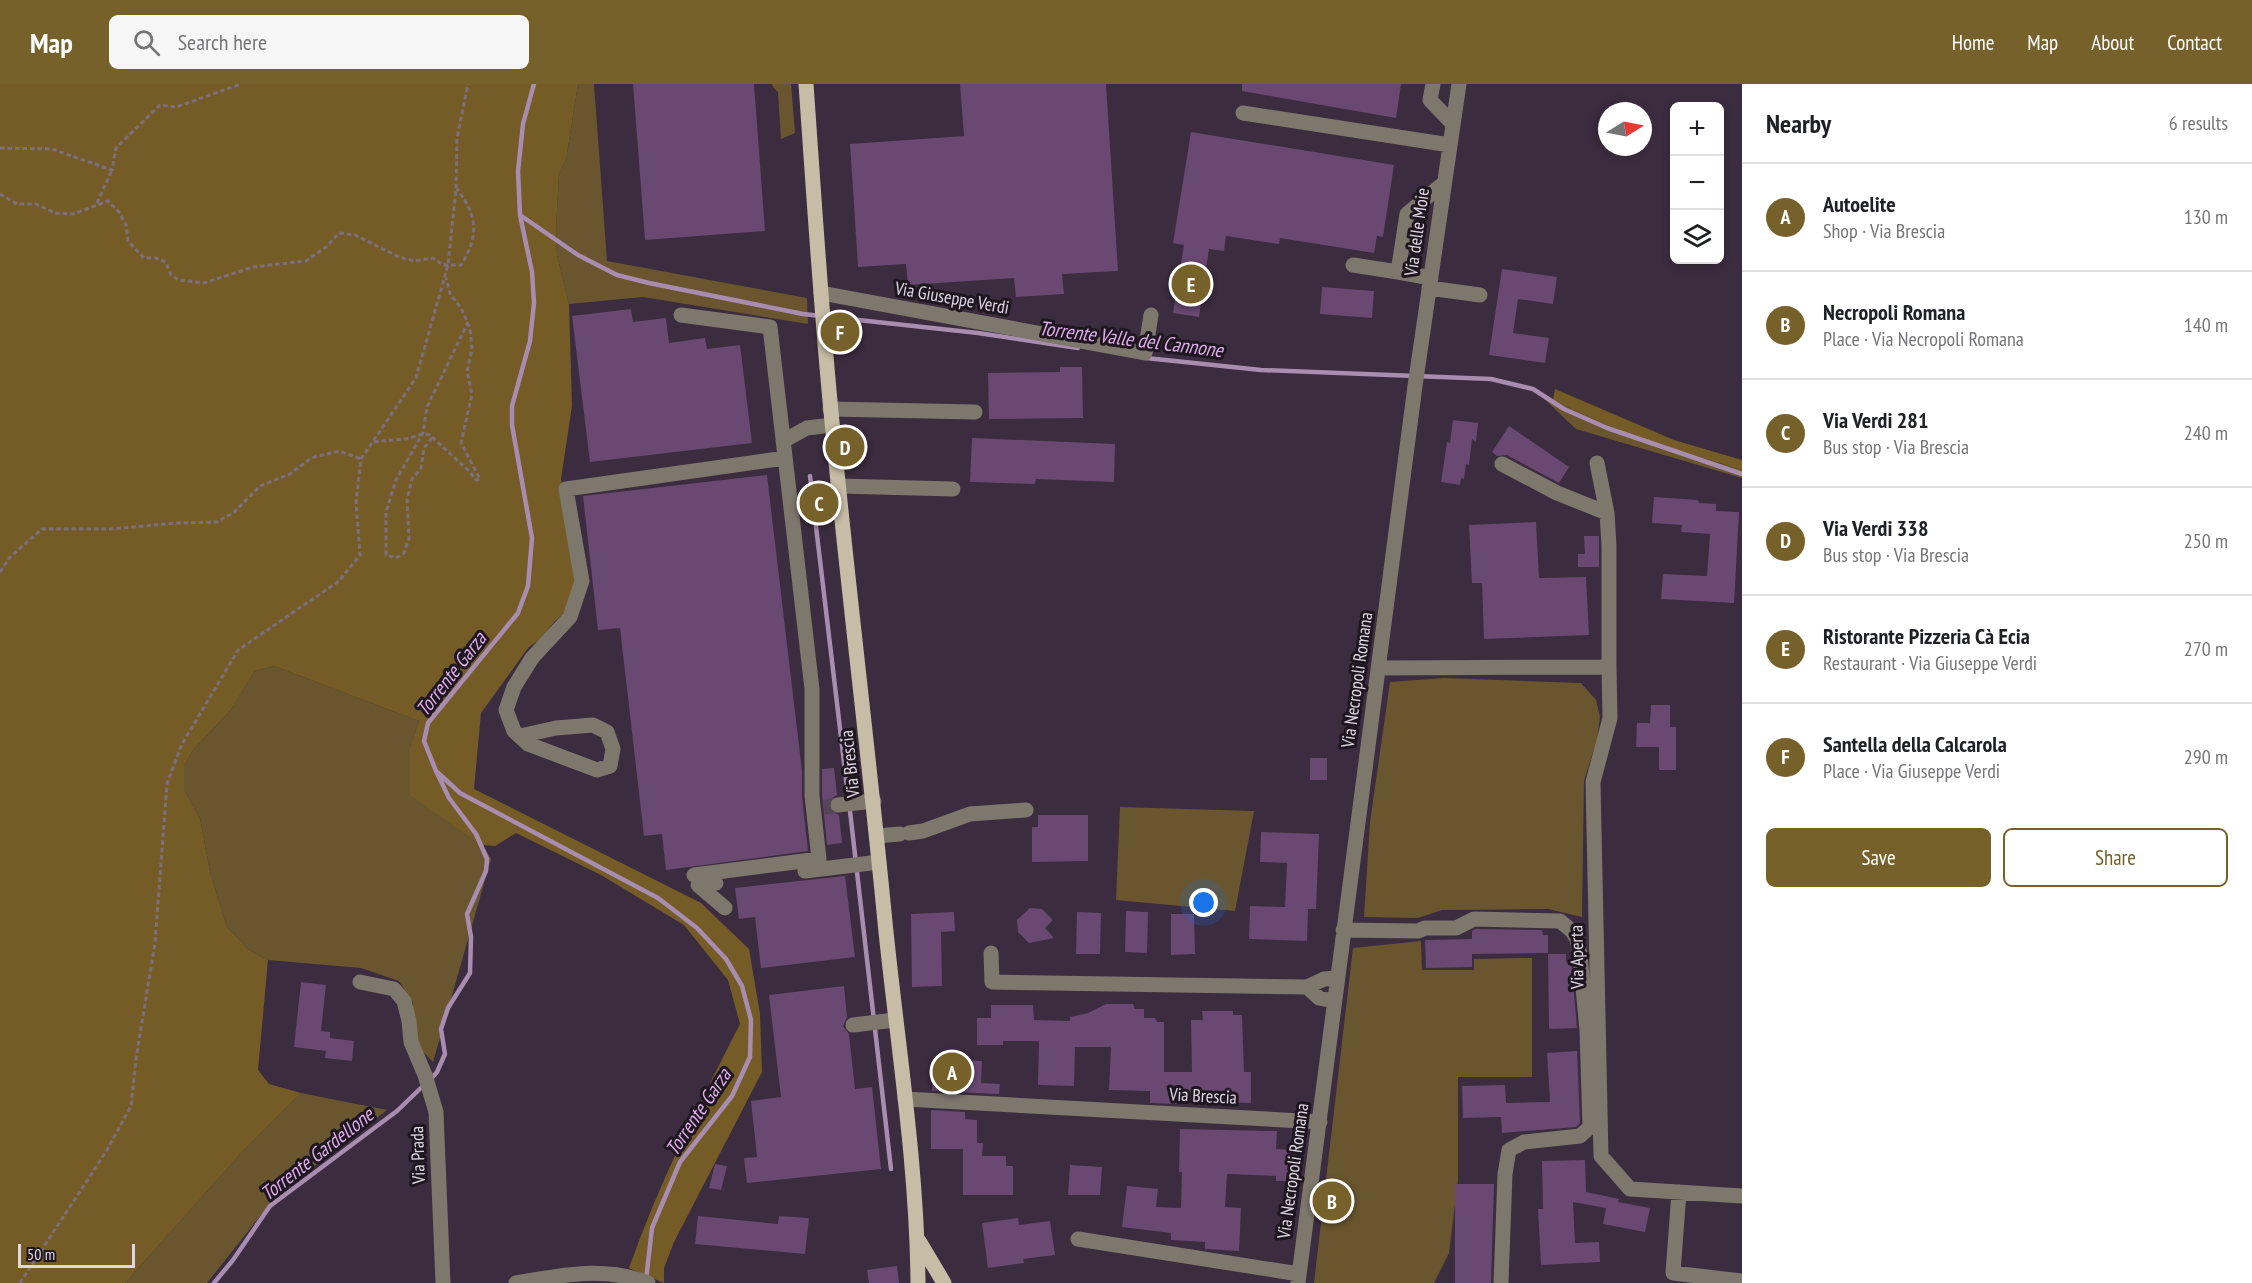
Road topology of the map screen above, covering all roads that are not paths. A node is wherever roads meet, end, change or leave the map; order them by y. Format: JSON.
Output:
{"nodes":[{"id":1,"x":806,"y":84,"type":"edge"},
{"id":2,"x":1432,"y":84,"type":"edge"},
{"id":3,"x":1459,"y":84,"type":"edge"},
{"id":4,"x":1243,"y":113,"type":"dead end"},
{"id":5,"x":1453,"y":124,"type":"junction"},
{"id":6,"x":1450,"y":145,"type":"junction"},
{"id":7,"x":1444,"y":183,"type":"junction"},
{"id":8,"x":1353,"y":265,"type":"dead end"},
{"id":9,"x":1398,"y":272,"type":"junction"},
{"id":10,"x":1430,"y":283,"type":"junction"},
{"id":11,"x":1480,"y":295,"type":"dead end"},
{"id":12,"x":821,"y":301,"type":"junction"},
{"id":13,"x":681,"y":315,"type":"dead end"},
{"id":14,"x":1151,"y":315,"type":"dead end"},
{"id":15,"x":1415,"y":386,"type":"joint"},
{"id":16,"x":830,"y":404,"type":"junction"},
{"id":17,"x":975,"y":412,"type":"dead end"},
{"id":18,"x":832,"y":425,"type":"junction"},
{"id":19,"x":783,"y":441,"type":"junction"},
{"id":20,"x":785,"y":458,"type":"junction"},
{"id":21,"x":1597,"y":463,"type":"dead end"},
{"id":22,"x":1502,"y":464,"type":"dead end"},
{"id":23,"x":839,"y":486,"type":"junction"},
{"id":24,"x":953,"y":489,"type":"dead end"},
{"id":25,"x":1607,"y":513,"type":"junction"},
{"id":26,"x":1609,"y":667,"type":"junction"},
{"id":27,"x":1378,"y":668,"type":"junction"},
{"id":28,"x":520,"y":736,"type":"junction"},
{"id":29,"x":873,"y":801,"type":"junction"},
{"id":30,"x":825,"y":806,"type":"junction"},
{"id":31,"x":1026,"y":810,"type":"dead end"},
{"id":32,"x":877,"y":836,"type":"junction"},
{"id":33,"x":865,"y":864,"type":"junction"},
{"id":34,"x":694,"y":875,"type":"dead end"},
{"id":35,"x":724,"y":908,"type":"dead end"},
{"id":36,"x":1343,"y":930,"type":"junction"},
{"id":37,"x":992,"y":953,"type":"dead end"},
{"id":38,"x":1337,"y":978,"type":"junction"},
{"id":39,"x":360,"y":982,"type":"dead end"},
{"id":40,"x":1307,"y":987,"type":"junction"},
{"id":41,"x":1334,"y":1001,"type":"junction"},
{"id":42,"x":905,"y":1099,"type":"junction"},
{"id":43,"x":1320,"y":1122,"type":"junction"},
{"id":44,"x":1678,"y":1192,"type":"junction"},
{"id":45,"x":1742,"y":1196,"type":"edge"},
{"id":46,"x":918,"y":1239,"type":"junction"},
{"id":47,"x":1078,"y":1239,"type":"dead end"},
{"id":48,"x":622,"y":1277,"type":"edge"},
{"id":49,"x":1298,"y":1278,"type":"edge"},
{"id":50,"x":1742,"y":1281,"type":"edge"},
{"id":51,"x":443,"y":1283,"type":"edge"},
{"id":52,"x":516,"y":1283,"type":"edge"},
{"id":53,"x":648,"y":1283,"type":"edge"},
{"id":54,"x":918,"y":1283,"type":"edge"},
{"id":55,"x":944,"y":1283,"type":"edge"},
{"id":56,"x":1501,"y":1283,"type":"edge"}],
"edges":[{"from":1,"to":12,"type":"main road"},
{"from":2,"to":5,"type":"street"},
{"from":3,"to":5,"type":"street","name":"Via delle Moie"},
{"from":4,"to":6,"type":"street"},
{"from":5,"to":6,"type":"street","name":"Via delle Moie"},
{"from":6,"to":7,"type":"street","name":"Via delle Moie"},
{"from":7,"to":9,"type":"street"},
{"from":7,"to":10,"type":"street","name":"Via delle Moie"},
{"from":8,"to":9,"type":"street"},
{"from":9,"to":10,"type":"street"},
{"from":10,"to":11,"type":"street"},
{"from":10,"to":15,"type":"street","name":"Via delle Moie"},
{"from":12,"to":14,"type":"street","name":"Via Giuseppe Verdi"},
{"from":12,"to":16,"type":"main road"},
{"from":13,"to":19,"type":"street"},
{"from":15,"to":27,"type":"street","name":"Via Necropoli Romana"},
{"from":16,"to":17,"type":"street"},
{"from":16,"to":18,"type":"main road","name":"Via Brescia"},
{"from":18,"to":19,"type":"street"},
{"from":18,"to":23,"type":"main road","name":"Via Brescia"},
{"from":19,"to":20,"type":"street"},
{"from":20,"to":28,"type":"street"},
{"from":20,"to":30,"type":"street"},
{"from":21,"to":25,"type":"street","name":"Via Aperta"},
{"from":22,"to":25,"type":"street"},
{"from":23,"to":24,"type":"street"},
{"from":23,"to":29,"type":"main road","name":"Via Brescia"},
{"from":25,"to":26,"type":"street","name":"Via Aperta"},
{"from":26,"to":27,"type":"street"},
{"from":26,"to":44,"type":"street","name":"Via Aperta"},
{"from":27,"to":36,"type":"street","name":"Via Necropoli Romana"},
{"from":28,"to":28,"type":"street"},
{"from":29,"to":30,"type":"street"},
{"from":29,"to":32,"type":"main road","name":"Via Brescia"},
{"from":30,"to":34,"type":"street"},
{"from":31,"to":32,"type":"street"},
{"from":32,"to":33,"type":"main road","name":"Via Brescia"},
{"from":33,"to":35,"type":"street"},
{"from":33,"to":42,"type":"main road","name":"Via Brescia"},
{"from":36,"to":38,"type":"street","name":"Via Necropoli Romana"},
{"from":36,"to":56,"type":"street","name":"Via Aperta"},
{"from":37,"to":40,"type":"street"},
{"from":38,"to":40,"type":"street"},
{"from":38,"to":41,"type":"street","name":"Via Necropoli Romana"},
{"from":39,"to":51,"type":"street","name":"Via Prada"},
{"from":40,"to":41,"type":"street"},
{"from":41,"to":43,"type":"street","name":"Via Necropoli Romana"},
{"from":42,"to":43,"type":"street","name":"Via Brescia"},
{"from":42,"to":46,"type":"main road","name":"Via Brescia"},
{"from":43,"to":49,"type":"street","name":"Via Necropoli Romana"},
{"from":44,"to":45,"type":"street","name":"Via Aperta"},
{"from":44,"to":50,"type":"street"},
{"from":46,"to":54,"type":"main road","name":"Via Brescia"},
{"from":46,"to":55,"type":"main road","name":"Via Brescia"},
{"from":47,"to":49,"type":"street","name":"Via Necropoli Romana"},
{"from":48,"to":52,"type":"street"},
{"from":48,"to":53,"type":"street"}]}
